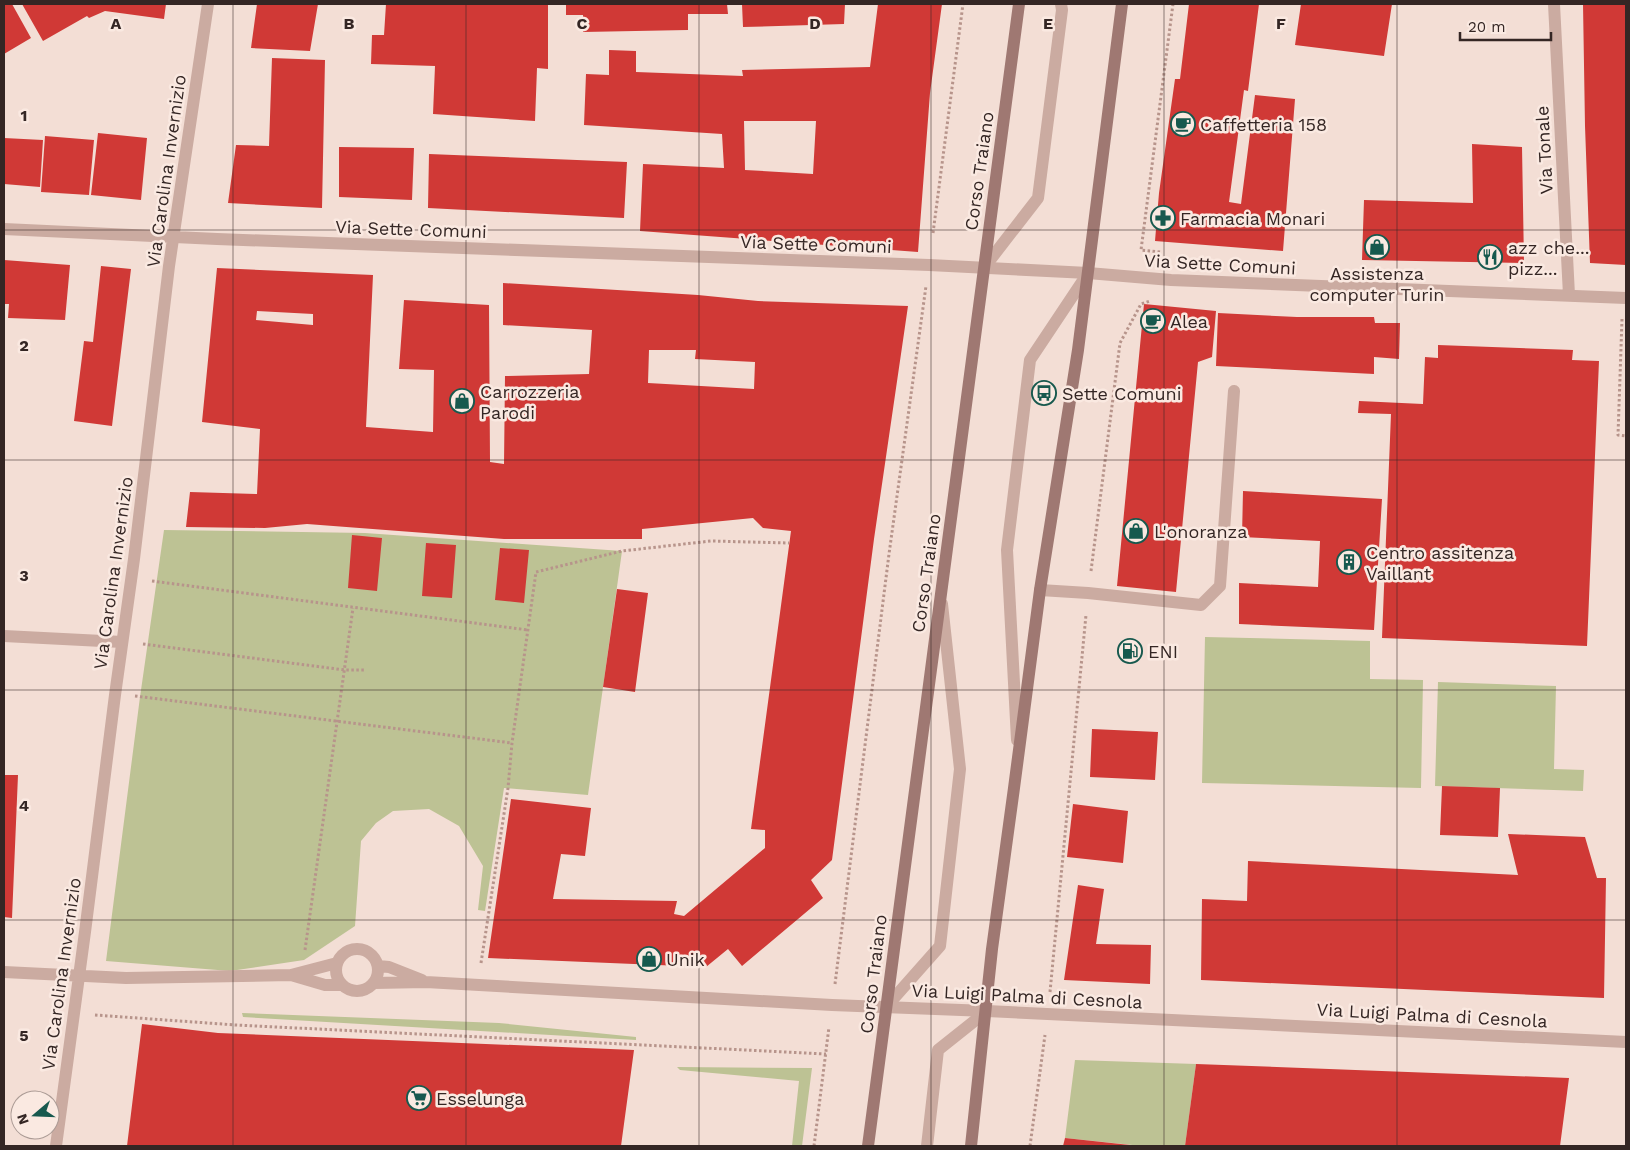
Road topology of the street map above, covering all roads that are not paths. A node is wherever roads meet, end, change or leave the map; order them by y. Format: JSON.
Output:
{"nodes":[{"id":1,"x":208,"y":4,"type":"edge"},
{"id":2,"x":1019,"y":4,"type":"edge"},
{"id":3,"x":1061,"y":4,"type":"edge"},
{"id":4,"x":1122,"y":4,"type":"edge"},
{"id":5,"x":1554,"y":4,"type":"edge"},
{"id":6,"x":4,"y":229,"type":"edge"},
{"id":7,"x":174,"y":236,"type":"junction"},
{"id":8,"x":983,"y":269,"type":"junction"},
{"id":9,"x":1088,"y":273,"type":"junction"},
{"id":10,"x":1570,"y":295,"type":"junction"},
{"id":11,"x":1624,"y":298,"type":"edge"},
{"id":12,"x":1234,"y":391,"type":"dead end"},
{"id":13,"x":1040,"y":590,"type":"junction"},
{"id":14,"x":941,"y":592,"type":"junction"},
{"id":15,"x":4,"y":636,"type":"edge"},
{"id":16,"x":122,"y":642,"type":"junction"},
{"id":17,"x":1018,"y":757,"type":"junction"},
{"id":18,"x":337,"y":963,"type":"junction"},
{"id":19,"x":378,"y":966,"type":"junction"},
{"id":20,"x":4,"y":972,"type":"edge"},
{"id":21,"x":291,"y":975,"type":"junction"},
{"id":22,"x":79,"y":977,"type":"junction"},
{"id":23,"x":426,"y":982,"type":"junction"},
{"id":24,"x":374,"y":983,"type":"junction"},
{"id":25,"x":342,"y":985,"type":"junction"},
{"id":26,"x":886,"y":1007,"type":"junction"},
{"id":27,"x":987,"y":1010,"type":"junction"},
{"id":28,"x":1626,"y":1042,"type":"edge"},
{"id":29,"x":56,"y":1146,"type":"edge"},
{"id":30,"x":868,"y":1146,"type":"edge"},
{"id":31,"x":927,"y":1146,"type":"edge"},
{"id":32,"x":971,"y":1146,"type":"edge"}],
"edges":[{"from":1,"to":7,"type":"street","name":"Via Carolina Invernizio"},
{"from":2,"to":8,"type":"main road","name":"Corso Traiano"},
{"from":3,"to":8,"type":"street"},
{"from":4,"to":9,"type":"main road"},
{"from":5,"to":10,"type":"street","name":"Via Tonale"},
{"from":6,"to":7,"type":"street","name":"Via Sette Comuni"},
{"from":7,"to":8,"type":"street","name":"Via Sette Comuni"},
{"from":7,"to":16,"type":"street","name":"Via Carolina Invernizio"},
{"from":8,"to":9,"type":"street","name":"Via Sette Comuni"},
{"from":8,"to":14,"type":"main road","name":"Corso Traiano"},
{"from":9,"to":10,"type":"street","name":"Via Sette Comuni"},
{"from":9,"to":13,"type":"main road"},
{"from":9,"to":17,"type":"street"},
{"from":10,"to":11,"type":"street","name":"Via Sette Comuni"},
{"from":12,"to":13,"type":"street"},
{"from":13,"to":17,"type":"main road"},
{"from":14,"to":26,"type":"main road","name":"Corso Traiano"},
{"from":14,"to":26,"type":"street"},
{"from":15,"to":16,"type":"street"},
{"from":16,"to":22,"type":"street","name":"Via Carolina Invernizio"},
{"from":17,"to":27,"type":"main road"},
{"from":18,"to":19,"type":"street","name":"Via Luigi Palma di Cesnola"},
{"from":18,"to":21,"type":"street","name":"Via Luigi Palma di Cesnola"},
{"from":18,"to":25,"type":"street"},
{"from":19,"to":23,"type":"street","name":"Via Luigi Palma di Cesnola"},
{"from":19,"to":24,"type":"street"},
{"from":20,"to":22,"type":"street","name":"Via Luigi Palma di Cesnola"},
{"from":21,"to":22,"type":"street","name":"Via Luigi Palma di Cesnola"},
{"from":21,"to":25,"type":"street","name":"Via Luigi Palma di Cesnola"},
{"from":22,"to":29,"type":"street","name":"Via Carolina Invernizio"},
{"from":23,"to":24,"type":"street","name":"Via Luigi Palma di Cesnola"},
{"from":23,"to":26,"type":"street","name":"Via Luigi Palma di Cesnola"},
{"from":24,"to":25,"type":"street","name":"Via Luigi Palma di Cesnola"},
{"from":26,"to":27,"type":"street","name":"Via Luigi Palma di Cesnola"},
{"from":26,"to":30,"type":"main road","name":"Corso Traiano"},
{"from":27,"to":28,"type":"street","name":"Via Luigi Palma di Cesnola"},
{"from":27,"to":31,"type":"street"},
{"from":27,"to":32,"type":"main road"}]}
